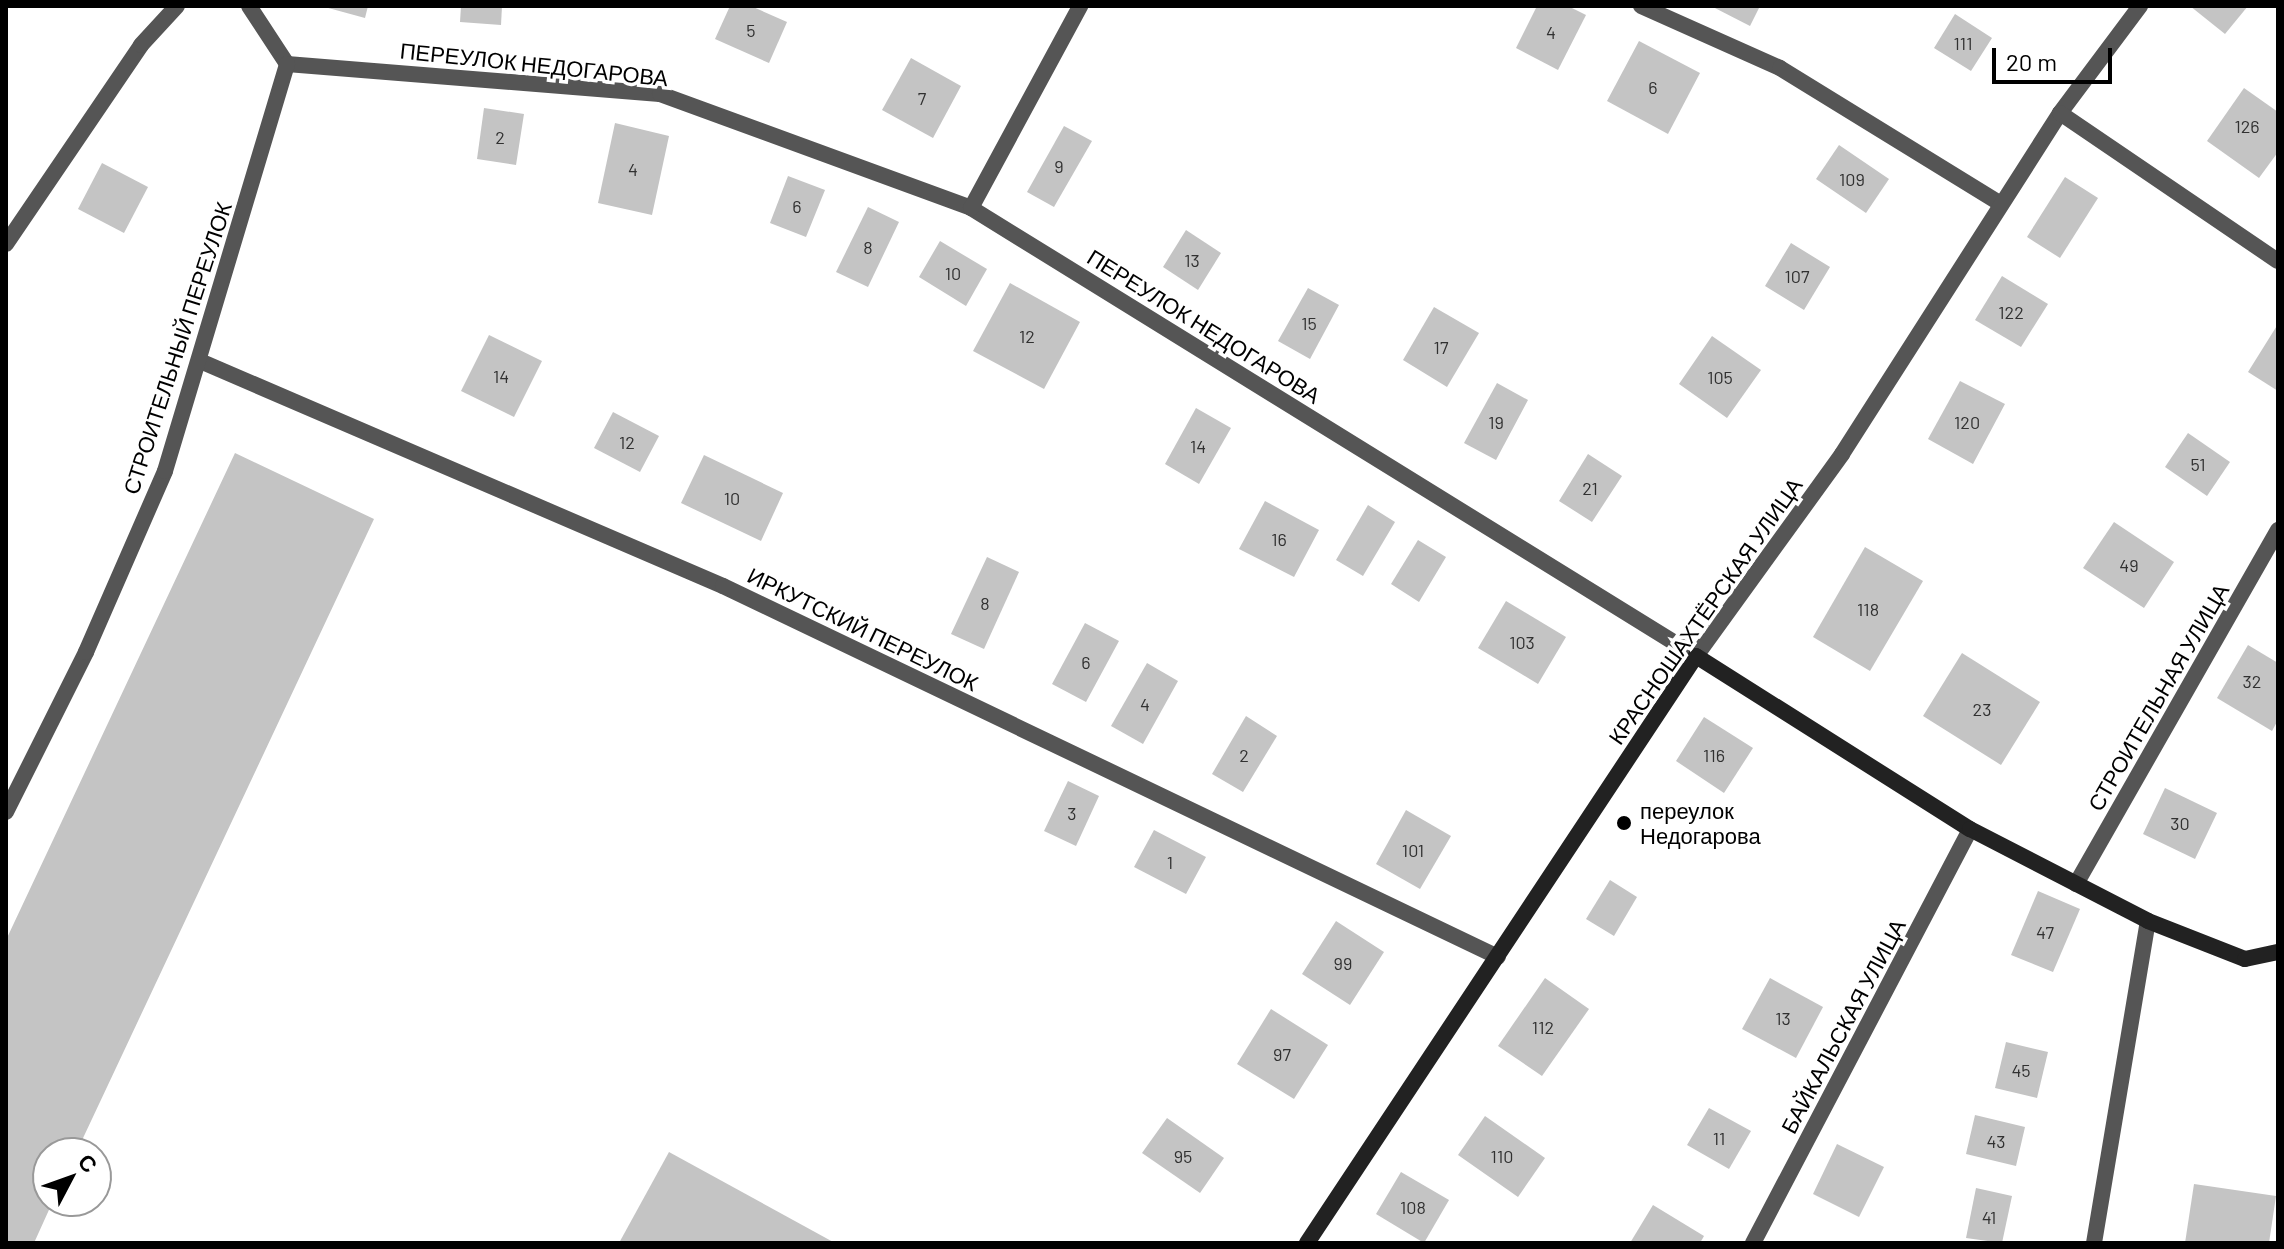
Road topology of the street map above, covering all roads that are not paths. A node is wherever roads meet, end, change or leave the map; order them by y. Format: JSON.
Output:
{"nodes":[{"id":1,"x":177,"y":6,"type":"edge"},
{"id":2,"x":249,"y":6,"type":"edge"},
{"id":3,"x":1080,"y":6,"type":"edge"},
{"id":4,"x":1641,"y":6,"type":"edge"},
{"id":5,"x":2140,"y":6,"type":"edge"},
{"id":6,"x":287,"y":64,"type":"junction"},
{"id":7,"x":2060,"y":113,"type":"junction"},
{"id":8,"x":2001,"y":204,"type":"junction"},
{"id":9,"x":971,"y":208,"type":"junction"},
{"id":10,"x":6,"y":244,"type":"edge"},
{"id":11,"x":2278,"y":261,"type":"edge"},
{"id":12,"x":200,"y":361,"type":"junction"},
{"id":13,"x":2278,"y":530,"type":"edge"},
{"id":14,"x":1696,"y":656,"type":"junction"},
{"id":15,"x":6,"y":812,"type":"edge"},
{"id":16,"x":1970,"y":829,"type":"junction"},
{"id":17,"x":2076,"y":884,"type":"junction"},
{"id":18,"x":2148,"y":921,"type":"junction"},
{"id":19,"x":2278,"y":952,"type":"edge"},
{"id":20,"x":1498,"y":957,"type":"junction"},
{"id":21,"x":1307,"y":1243,"type":"edge"},
{"id":22,"x":1753,"y":1243,"type":"edge"},
{"id":23,"x":2094,"y":1243,"type":"edge"}],
"edges":[{"from":1,"to":10,"type":"street"},
{"from":2,"to":6,"type":"street"},
{"from":3,"to":9,"type":"street"},
{"from":4,"to":8,"type":"street"},
{"from":5,"to":7,"type":"street","name":"КРАСНОШАХТЁРСКАЯ УЛИЦА"},
{"from":6,"to":9,"type":"street","name":"ПЕРЕУЛОК НЕДОГАРОВА"},
{"from":6,"to":12,"type":"street","name":"СТРОИТЕЛЬНЫЙ ПЕРЕУЛОК"},
{"from":7,"to":8,"type":"street","name":"КРАСНОШАХТЁРСКАЯ УЛИЦА"},
{"from":7,"to":11,"type":"street"},
{"from":8,"to":14,"type":"street","name":"КРАСНОШАХТЁРСКАЯ УЛИЦА"},
{"from":9,"to":14,"type":"street","name":"ПЕРЕУЛОК НЕДОГАРОВА"},
{"from":12,"to":15,"type":"street","name":"СТРОИТЕЛЬНЫЙ ПЕРЕУЛОК"},
{"from":12,"to":20,"type":"street","name":"ИРКУТСКИЙ ПЕРЕУЛОК"},
{"from":13,"to":17,"type":"street","name":"СТРОИТЕЛЬНАЯ УЛИЦА"},
{"from":14,"to":16,"type":"street","name":"ПЕРЕУЛОК НЕДОГАРОВА"},
{"from":14,"to":20,"type":"street","name":"КРАСНОШАХТЁРСКАЯ УЛИЦА"},
{"from":16,"to":17,"type":"street","name":"ПЕРЕУЛОК НЕДОГАРОВА"},
{"from":16,"to":22,"type":"street","name":"БАЙКАЛЬСКАЯ УЛИЦА"},
{"from":17,"to":18,"type":"street","name":"ПЕРЕУЛОК НЕДОГАРОВА"},
{"from":18,"to":19,"type":"street","name":"ПЕРЕУЛОК НЕДОГАРОВА"},
{"from":18,"to":23,"type":"street"},
{"from":20,"to":21,"type":"street","name":"КРАСНОШАХТЁРСКАЯ УЛИЦА"}]}
